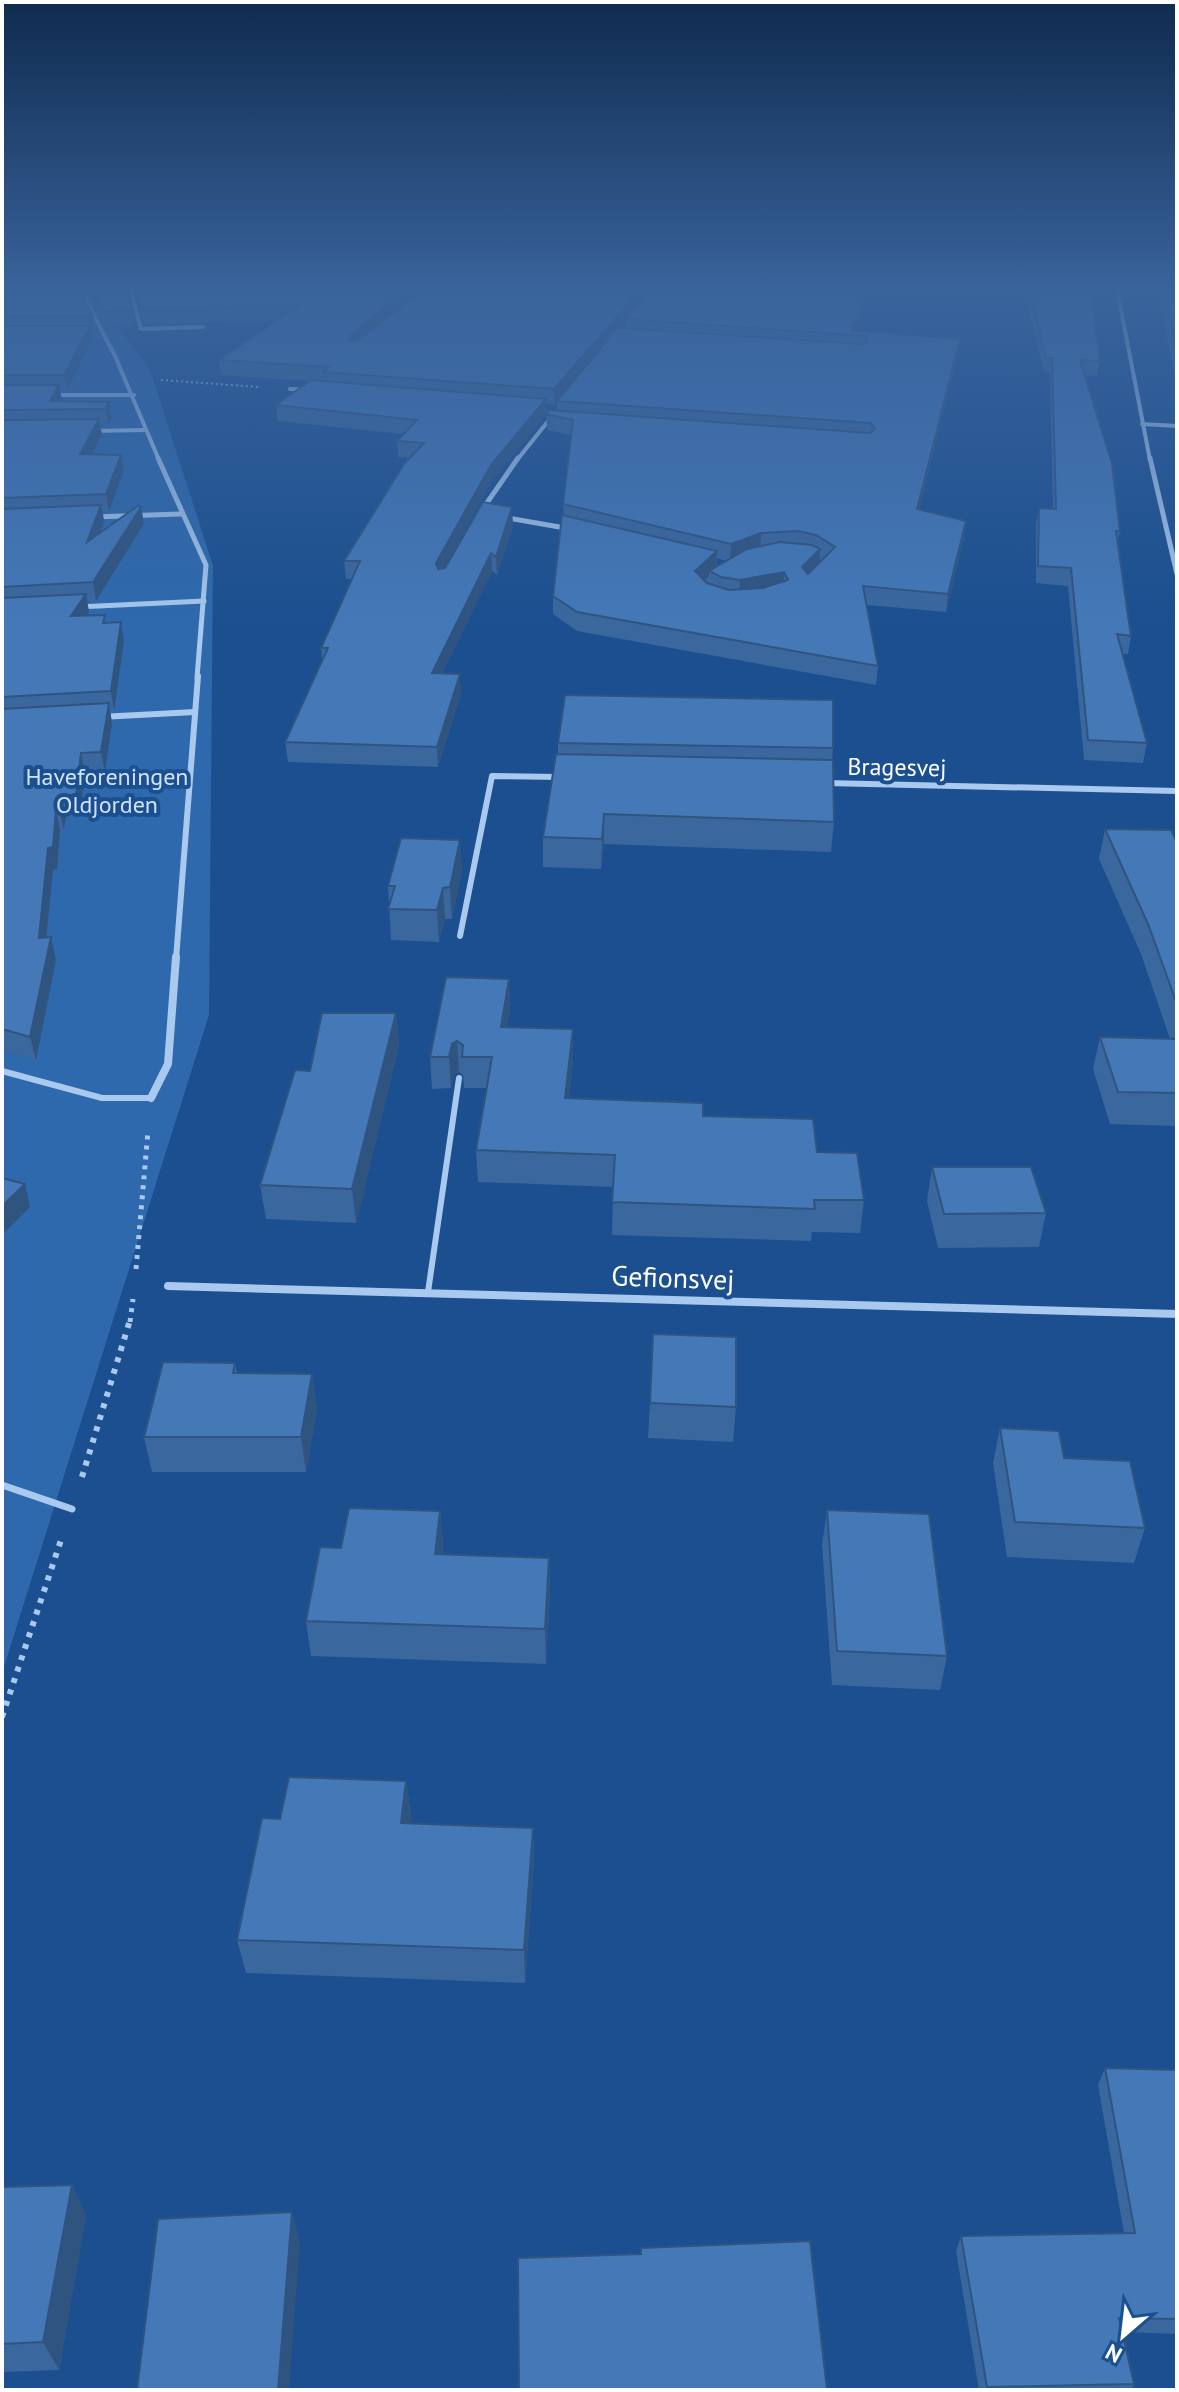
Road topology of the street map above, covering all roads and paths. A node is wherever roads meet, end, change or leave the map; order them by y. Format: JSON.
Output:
{"nodes":[{"id":1,"x":136,"y":401,"type":"edge"},
{"id":2,"x":1138,"y":401,"type":"edge"},
{"id":3,"x":541,"y":408,"type":"edge"},
{"id":4,"x":548,"y":421,"type":"junction"},
{"id":5,"x":564,"y":422,"type":"edge"},
{"id":6,"x":1142,"y":424,"type":"junction"},
{"id":7,"x":1177,"y":426,"type":"edge"},
{"id":8,"x":145,"y":430,"type":"junction"},
{"id":9,"x":82,"y":431,"type":"edge"},
{"id":10,"x":180,"y":514,"type":"junction"},
{"id":11,"x":91,"y":517,"type":"edge"},
{"id":12,"x":578,"y":530,"type":"edge"},
{"id":13,"x":1177,"y":574,"type":"edge"},
{"id":14,"x":204,"y":601,"type":"junction"},
{"id":15,"x":64,"y":608,"type":"edge"},
{"id":16,"x":195,"y":712,"type":"junction"},
{"id":17,"x":91,"y":718,"type":"edge"},
{"id":18,"x":572,"y":778,"type":"edge"},
{"id":19,"x":811,"y":783,"type":"edge"},
{"id":20,"x":1177,"y":791,"type":"edge"},
{"id":21,"x":460,"y":936,"type":"dead end"},
{"id":22,"x":2,"y":1071,"type":"edge"},
{"id":23,"x":459,"y":1078,"type":"edge"},
{"id":24,"x":151,"y":1098,"type":"junction"},
{"id":25,"x":168,"y":1286,"type":"dead end"},
{"id":26,"x":428,"y":1292,"type":"junction"},
{"id":27,"x":1177,"y":1314,"type":"edge"},
{"id":28,"x":2,"y":1485,"type":"edge"},
{"id":29,"x":72,"y":1509,"type":"junction"},
{"id":30,"x":2,"y":1717,"type":"edge"}],
"edges":[{"from":1,"to":8,"type":"street"},
{"from":2,"to":6,"type":"street"},
{"from":3,"to":4,"type":"street"},
{"from":4,"to":5,"type":"street"},
{"from":4,"to":12,"type":"street"},
{"from":6,"to":7,"type":"street"},
{"from":6,"to":13,"type":"street"},
{"from":8,"to":9,"type":"street"},
{"from":8,"to":10,"type":"street"},
{"from":10,"to":11,"type":"street"},
{"from":10,"to":14,"type":"street"},
{"from":14,"to":15,"type":"street"},
{"from":14,"to":16,"type":"street"},
{"from":16,"to":17,"type":"street"},
{"from":16,"to":24,"type":"street"},
{"from":18,"to":21,"type":"street"},
{"from":19,"to":20,"type":"street","name":"Bragesvej"},
{"from":22,"to":24,"type":"lane"},
{"from":23,"to":26,"type":"lane"},
{"from":24,"to":29,"type":"path"},
{"from":25,"to":26,"type":"street","name":"Gefionsvej"},
{"from":26,"to":27,"type":"street","name":"Gefionsvej"},
{"from":28,"to":29,"type":"lane"},
{"from":29,"to":30,"type":"path"}]}
